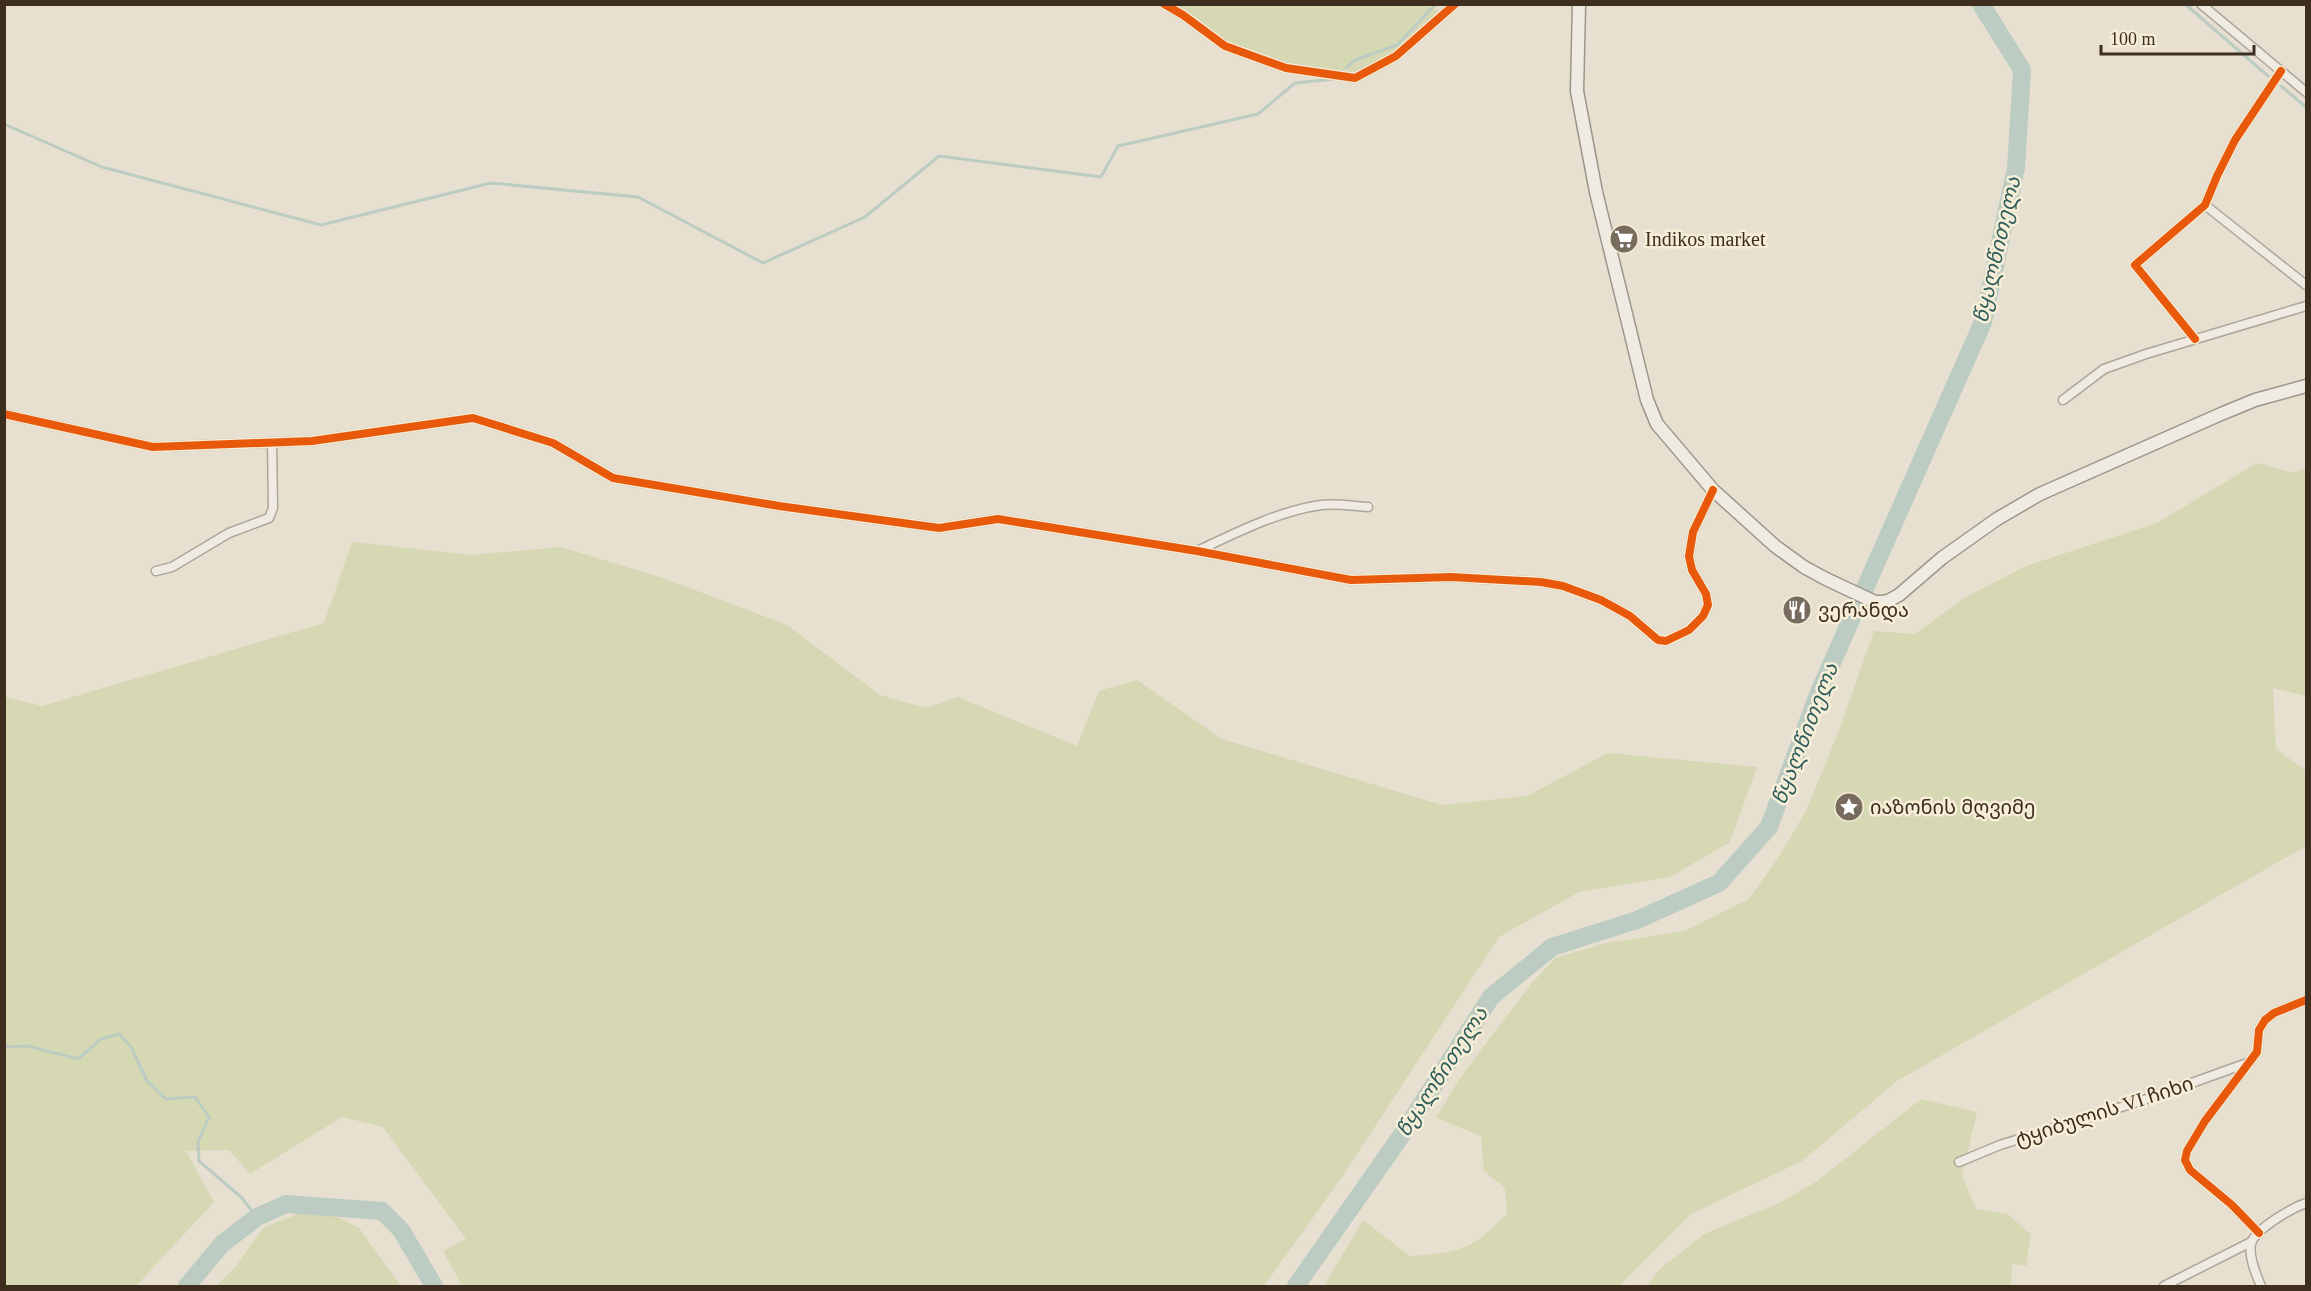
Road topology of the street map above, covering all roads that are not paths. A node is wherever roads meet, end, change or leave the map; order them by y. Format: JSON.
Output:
{"nodes":[{"id":1,"x":1164,"y":4,"type":"edge"},
{"id":2,"x":1455,"y":4,"type":"edge"},
{"id":3,"x":1580,"y":4,"type":"edge"},
{"id":4,"x":2201,"y":4,"type":"edge"},
{"id":5,"x":2281,"y":71,"type":"junction"},
{"id":6,"x":2307,"y":92,"type":"edge"},
{"id":7,"x":2205,"y":205,"type":"junction"},
{"id":8,"x":2307,"y":285,"type":"edge"},
{"id":9,"x":2307,"y":306,"type":"edge"},
{"id":10,"x":2195,"y":339,"type":"junction"},
{"id":11,"x":2307,"y":386,"type":"edge"},
{"id":12,"x":2063,"y":400,"type":"dead end"},
{"id":13,"x":4,"y":414,"type":"edge"},
{"id":14,"x":272,"y":442,"type":"junction"},
{"id":15,"x":1713,"y":490,"type":"junction"},
{"id":16,"x":1368,"y":507,"type":"dead end"},
{"id":17,"x":1197,"y":550,"type":"junction"},
{"id":18,"x":156,"y":571,"type":"dead end"},
{"id":19,"x":2307,"y":1000,"type":"edge"},
{"id":20,"x":2250,"y":1062,"type":"junction"},
{"id":21,"x":1959,"y":1162,"type":"dead end"},
{"id":22,"x":2307,"y":1203,"type":"edge"},
{"id":23,"x":2259,"y":1233,"type":"junction"},
{"id":24,"x":2251,"y":1242,"type":"junction"},
{"id":25,"x":2164,"y":1287,"type":"edge"},
{"id":26,"x":2261,"y":1287,"type":"edge"}],
"edges":[{"from":1,"to":2,"type":"street"},
{"from":3,"to":15,"type":"main road"},
{"from":4,"to":5,"type":"street"},
{"from":5,"to":6,"type":"street"},
{"from":5,"to":7,"type":"street"},
{"from":7,"to":8,"type":"street"},
{"from":7,"to":10,"type":"street"},
{"from":9,"to":10,"type":"street"},
{"from":10,"to":12,"type":"street"},
{"from":11,"to":15,"type":"main road"},
{"from":13,"to":14,"type":"street"},
{"from":14,"to":17,"type":"street"},
{"from":14,"to":18,"type":"street"},
{"from":15,"to":17,"type":"street"},
{"from":16,"to":17,"type":"street"},
{"from":19,"to":20,"type":"street"},
{"from":20,"to":21,"type":"street","name":"ტყიბულის VI ჩიხი"},
{"from":20,"to":23,"type":"street"},
{"from":22,"to":23,"type":"street"},
{"from":23,"to":24,"type":"street"},
{"from":24,"to":25,"type":"street"},
{"from":24,"to":26,"type":"street"}]}
